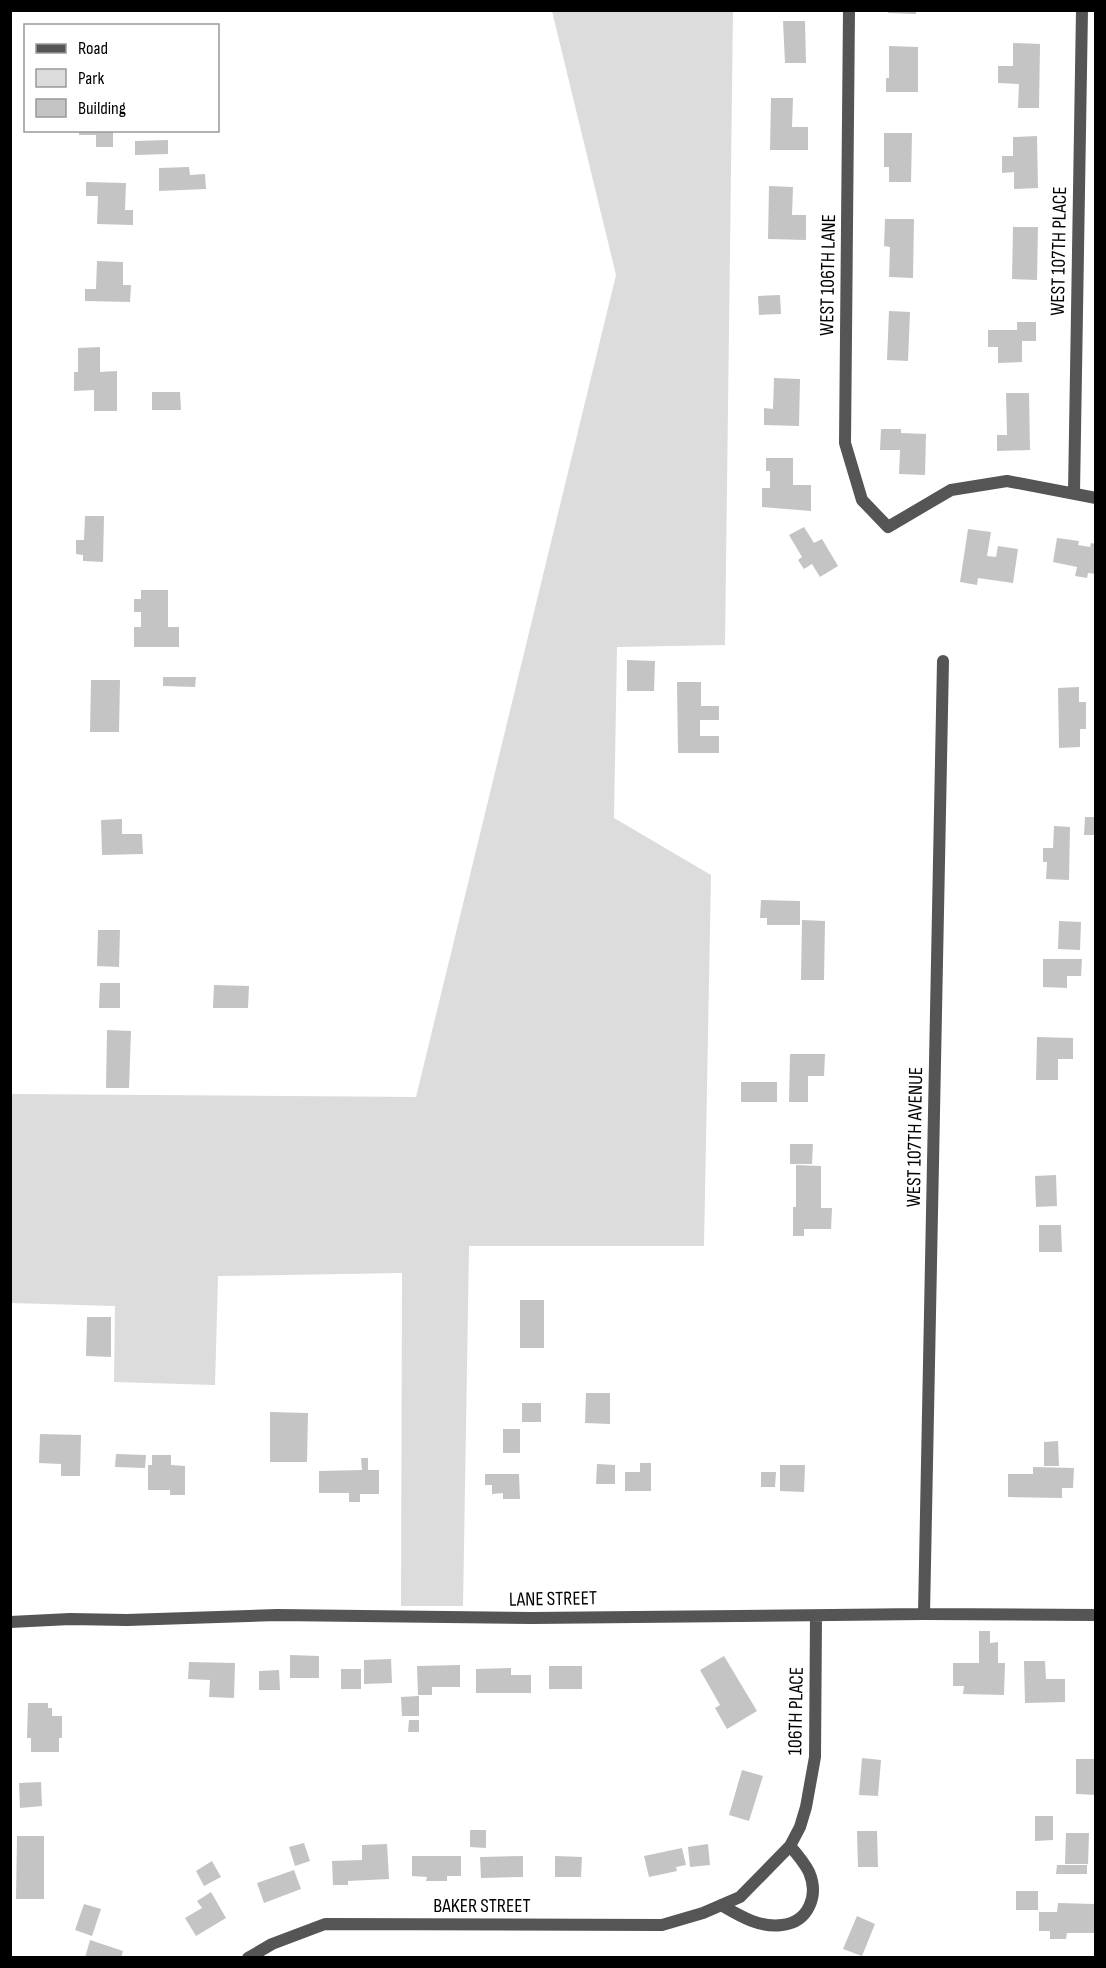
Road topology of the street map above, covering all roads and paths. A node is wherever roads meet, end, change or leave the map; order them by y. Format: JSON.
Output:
{"nodes":[{"id":1,"x":849,"y":10,"type":"edge"},
{"id":2,"x":1082,"y":10,"type":"edge"},
{"id":3,"x":1074,"y":493,"type":"junction"},
{"id":4,"x":1095,"y":498,"type":"edge"},
{"id":5,"x":943,"y":661,"type":"dead end"},
{"id":6,"x":924,"y":1614,"type":"junction"},
{"id":7,"x":1095,"y":1615,"type":"edge"},
{"id":8,"x":816,"y":1616,"type":"junction"},
{"id":9,"x":10,"y":1622,"type":"edge"},
{"id":10,"x":806,"y":1807,"type":"joint"},
{"id":11,"x":790,"y":1846,"type":"junction"},
{"id":12,"x":721,"y":1905,"type":"junction"},
{"id":13,"x":248,"y":1958,"type":"edge"}],
"edges":[{"from":1,"to":3,"type":"street","name":"WEST 106TH LANE"},
{"from":2,"to":3,"type":"street","name":"WEST 107TH PLACE"},
{"from":3,"to":4,"type":"street"},
{"from":5,"to":6,"type":"street","name":"WEST 107TH AVENUE"},
{"from":6,"to":7,"type":"street","name":"LANE STREET"},
{"from":6,"to":8,"type":"street","name":"LANE STREET"},
{"from":8,"to":9,"type":"street","name":"LANE STREET"},
{"from":8,"to":10,"type":"street","name":"106TH PLACE"},
{"from":10,"to":11,"type":"street","name":"BAKER STREET"},
{"from":11,"to":12,"type":"street","name":"BAKER STREET"},
{"from":11,"to":12,"type":"street"},
{"from":12,"to":13,"type":"street","name":"BAKER STREET"}]}
